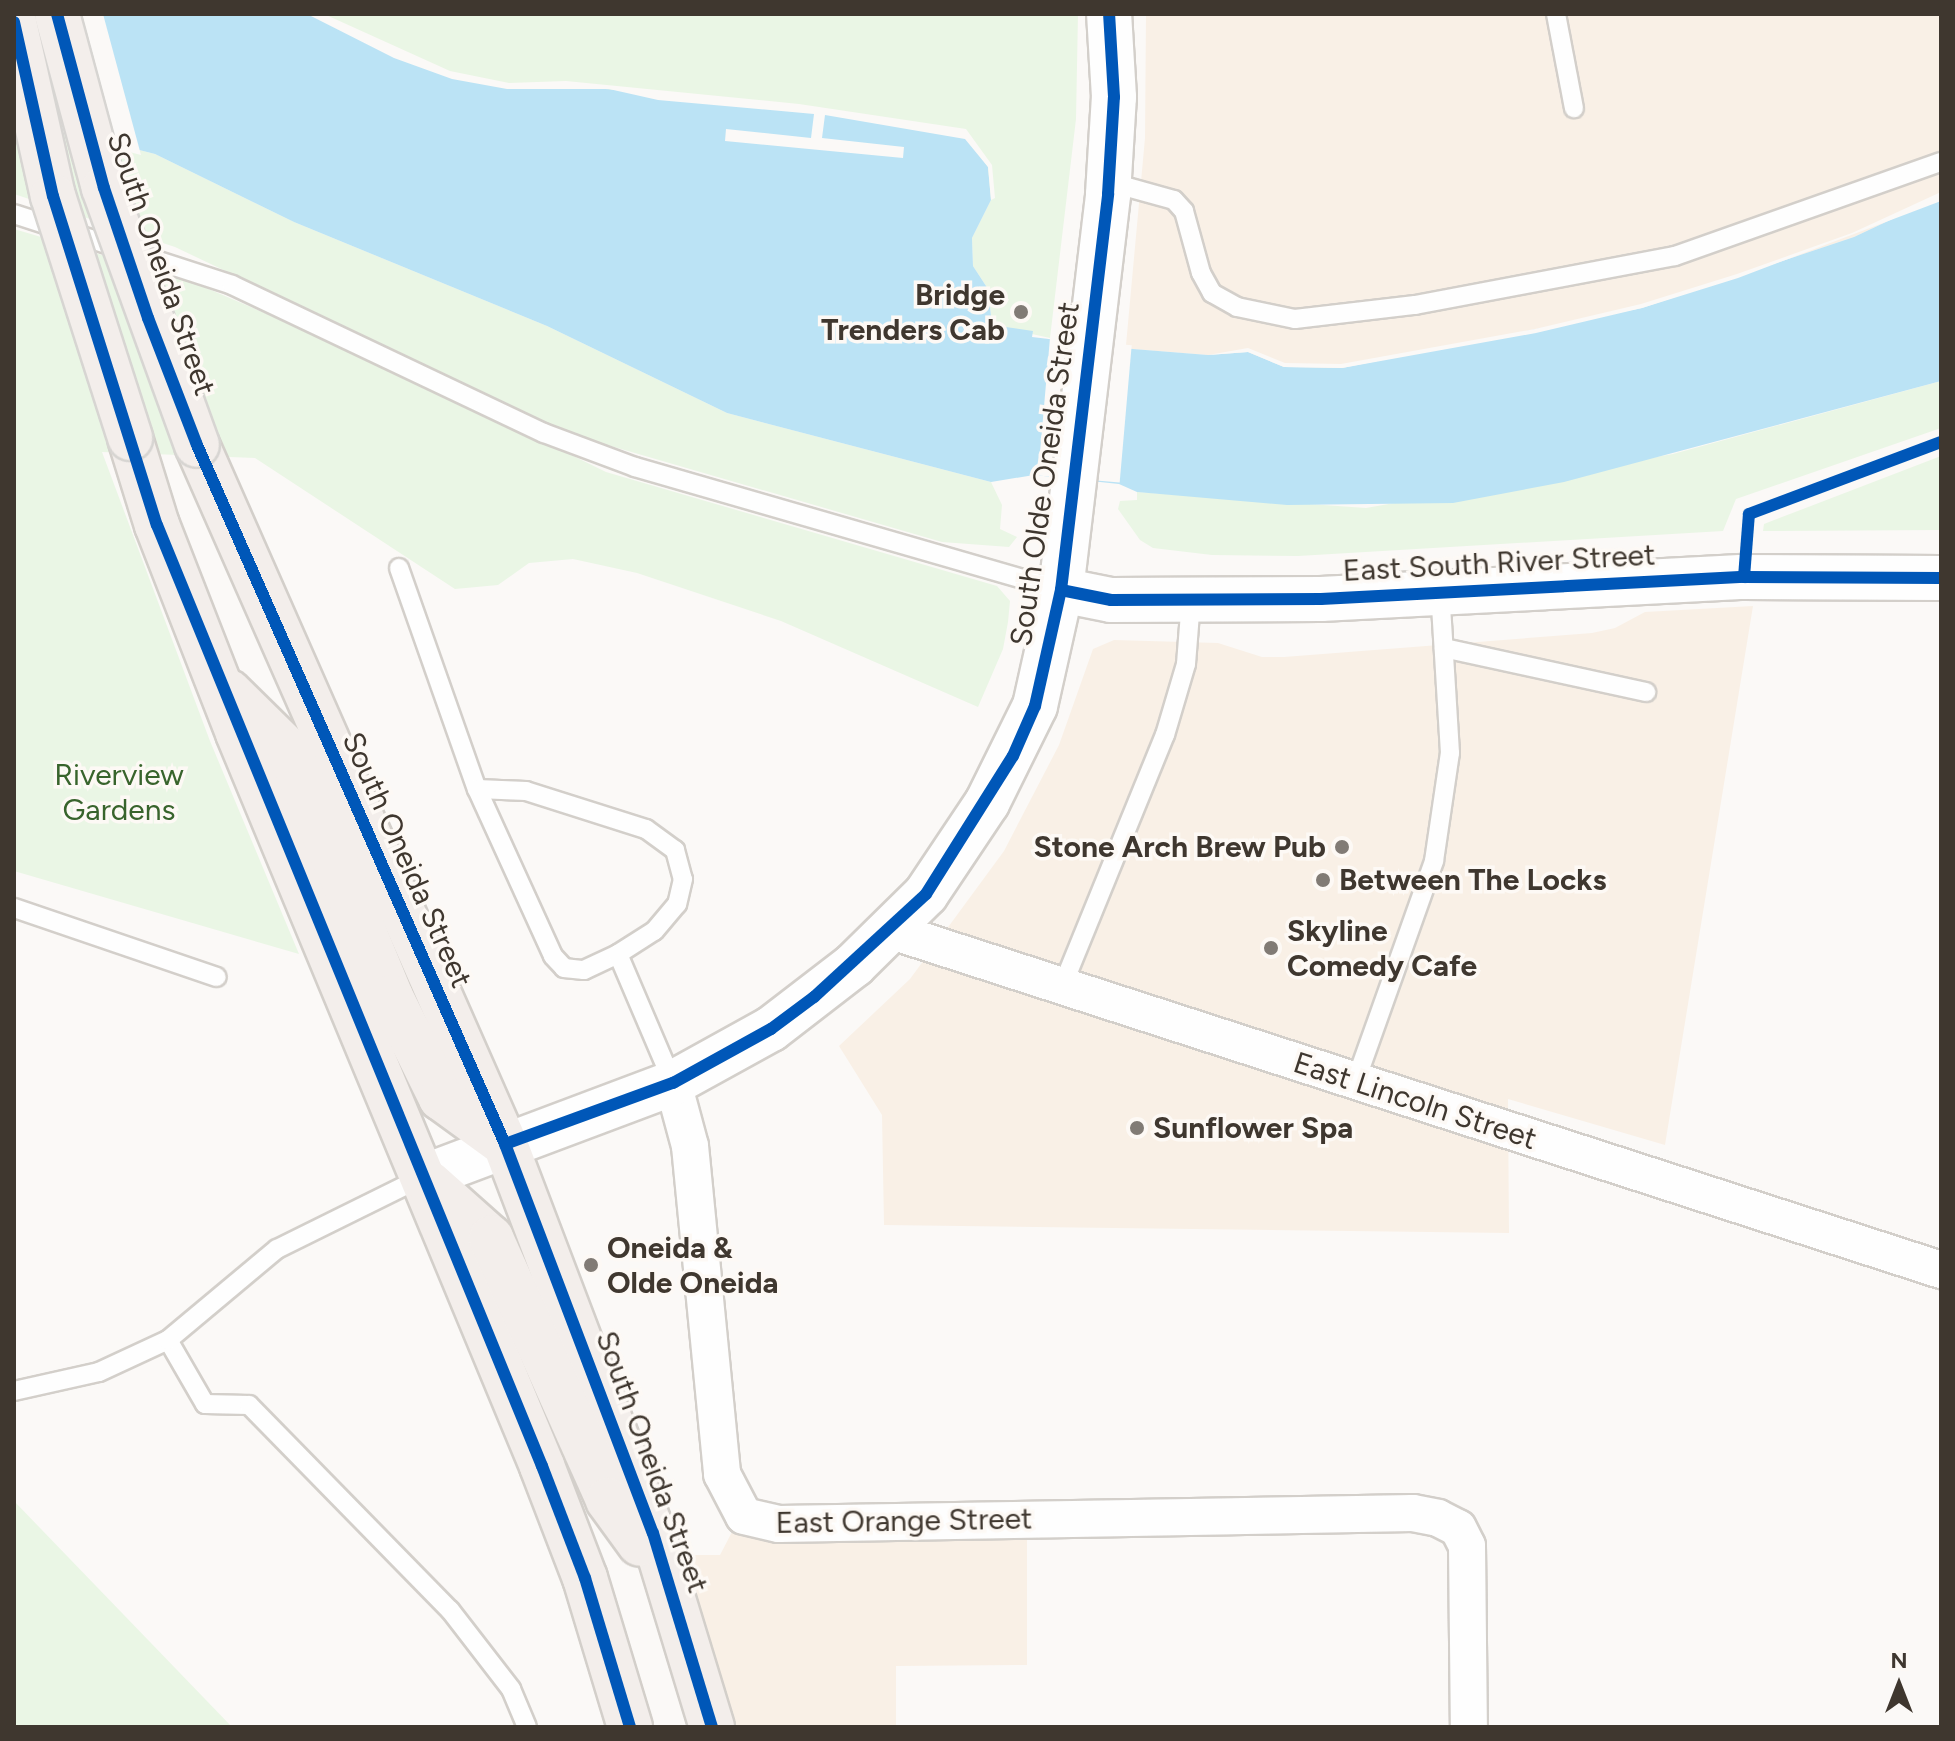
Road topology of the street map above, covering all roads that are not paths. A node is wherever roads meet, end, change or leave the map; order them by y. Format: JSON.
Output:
{"nodes":[{"id":1,"x":57,"y":14,"type":"edge"},
{"id":2,"x":1109,"y":14,"type":"edge"},
{"id":3,"x":1556,"y":14,"type":"edge"},
{"id":4,"x":14,"y":22,"type":"edge"},
{"id":5,"x":1574,"y":108,"type":"dead end"},
{"id":6,"x":1941,"y":162,"type":"edge"},
{"id":7,"x":1109,"y":182,"type":"junction"},
{"id":8,"x":14,"y":214,"type":"edge"},
{"id":9,"x":399,"y":568,"type":"dead end"},
{"id":10,"x":1941,"y":578,"type":"edge"},
{"id":11,"x":1061,"y":590,"type":"junction"},
{"id":12,"x":1440,"y":591,"type":"junction"},
{"id":13,"x":1191,"y":600,"type":"junction"},
{"id":14,"x":1444,"y":648,"type":"junction"},
{"id":15,"x":218,"y":682,"type":"junction"},
{"id":16,"x":1646,"y":692,"type":"dead end"},
{"id":17,"x":477,"y":789,"type":"junction"},
{"id":18,"x":14,"y":908,"type":"edge"},
{"id":19,"x":889,"y":930,"type":"junction"},
{"id":20,"x":618,"y":954,"type":"junction"},
{"id":21,"x":217,"y":977,"type":"dead end"},
{"id":22,"x":1062,"y":987,"type":"junction"},
{"id":23,"x":673,"y":1083,"type":"junction"},
{"id":24,"x":1355,"y":1083,"type":"junction"},
{"id":25,"x":505,"y":1144,"type":"junction"},
{"id":26,"x":423,"y":1177,"type":"junction"},
{"id":27,"x":1941,"y":1270,"type":"edge"},
{"id":28,"x":168,"y":1340,"type":"junction"},
{"id":29,"x":14,"y":1391,"type":"edge"},
{"id":30,"x":672,"y":1588,"type":"junction"},
{"id":31,"x":527,"y":1727,"type":"edge"},
{"id":32,"x":630,"y":1727,"type":"edge"},
{"id":33,"x":712,"y":1727,"type":"edge"},
{"id":34,"x":1469,"y":1727,"type":"edge"}],
"edges":[{"from":1,"to":25,"type":"main road","name":"South Oneida Street","bridge":true},
{"from":2,"to":7,"type":"street","name":"South Olde Oneida Street"},
{"from":3,"to":5,"type":"lane"},
{"from":4,"to":15,"type":"main road","bridge":true},
{"from":6,"to":7,"type":"lane"},
{"from":7,"to":11,"type":"street","name":"South Olde Oneida Street"},
{"from":8,"to":11,"type":"lane"},
{"from":9,"to":17,"type":"lane"},
{"from":10,"to":12,"type":"street","name":"East South River Street"},
{"from":11,"to":13,"type":"street","name":"East South River Street"},
{"from":11,"to":19,"type":"street","name":"South Olde Oneida Street"},
{"from":12,"to":13,"type":"street","name":"East South River Street"},
{"from":12,"to":14,"type":"lane"},
{"from":13,"to":22,"type":"lane"},
{"from":14,"to":16,"type":"lane"},
{"from":14,"to":24,"type":"lane"},
{"from":15,"to":25,"type":"main road"},
{"from":15,"to":26,"type":"main road"},
{"from":17,"to":20,"type":"lane"},
{"from":17,"to":20,"type":"lane"},
{"from":18,"to":21,"type":"lane"},
{"from":19,"to":22,"type":"street","name":"East Lincoln Street"},
{"from":19,"to":23,"type":"street","name":"South Olde Oneida Street"},
{"from":20,"to":23,"type":"lane"},
{"from":22,"to":24,"type":"street","name":"East Lincoln Street"},
{"from":23,"to":25,"type":"street","name":"South Olde Oneida Street"},
{"from":23,"to":34,"type":"street","name":"East Orange Street"},
{"from":24,"to":27,"type":"street","name":"East Lincoln Street"},
{"from":25,"to":26,"type":"street","name":"South Olde Oneida Street"},
{"from":25,"to":30,"type":"main road","name":"South Oneida Street"},
{"from":26,"to":28,"type":"lane"},
{"from":26,"to":30,"type":"main road"},
{"from":26,"to":32,"type":"main road"},
{"from":28,"to":29,"type":"lane"},
{"from":28,"to":31,"type":"lane"},
{"from":30,"to":33,"type":"main road","name":"South Oneida Street"}]}
